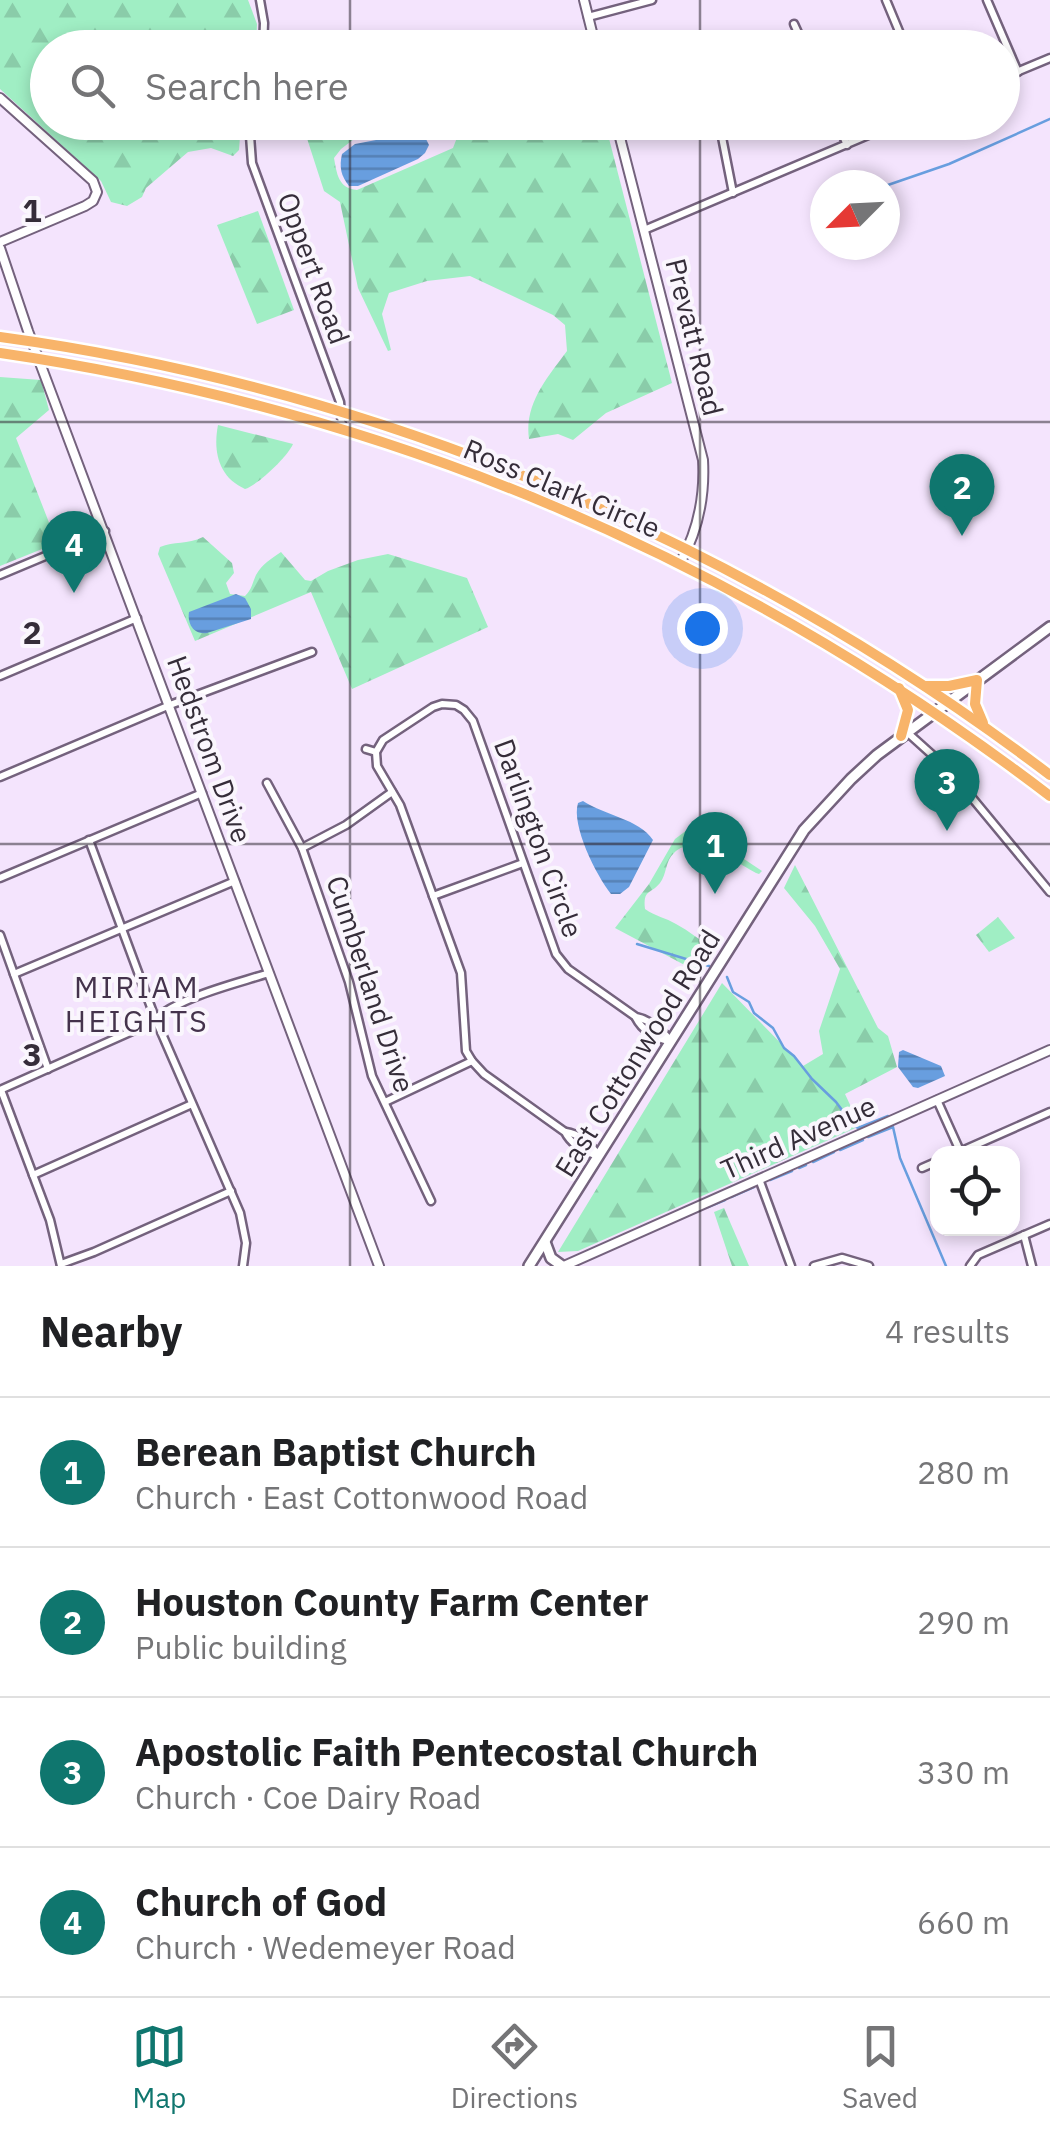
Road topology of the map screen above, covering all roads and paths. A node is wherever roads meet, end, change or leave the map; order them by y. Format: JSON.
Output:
{"nodes":[{"id":1,"x":260,"y":0,"type":"edge"},
{"id":2,"x":584,"y":0,"type":"edge"},
{"id":3,"x":652,"y":0,"type":"edge"},
{"id":4,"x":886,"y":0,"type":"edge"},
{"id":5,"x":987,"y":0,"type":"edge"},
{"id":6,"x":588,"y":17,"type":"junction"},
{"id":7,"x":794,"y":24,"type":"dead end"},
{"id":8,"x":264,"y":30,"type":"edge"},
{"id":9,"x":591,"y":30,"type":"edge"},
{"id":10,"x":796,"y":30,"type":"edge"},
{"id":11,"x":898,"y":30,"type":"edge"},
{"id":12,"x":1000,"y":30,"type":"edge"},
{"id":13,"x":1050,"y":58,"type":"edge"},
{"id":14,"x":1020,"y":71,"type":"edge"},
{"id":15,"x":0,"y":98,"type":"edge"},
{"id":16,"x":30,"y":125,"type":"edge"},
{"id":17,"x":47,"y":140,"type":"edge"},
{"id":18,"x":250,"y":140,"type":"edge"},
{"id":19,"x":621,"y":140,"type":"edge"},
{"id":20,"x":723,"y":140,"type":"edge"},
{"id":21,"x":845,"y":140,"type":"edge"},
{"id":22,"x":858,"y":140,"type":"edge"},
{"id":23,"x":847,"y":145,"type":"junction"},
{"id":24,"x":733,"y":193,"type":"junction"},
{"id":25,"x":644,"y":230,"type":"junction"},
{"id":26,"x":0,"y":245,"type":"edge"},
{"id":27,"x":0,"y":336,"type":"edge"},
{"id":28,"x":33,"y":341,"type":"junction"},
{"id":29,"x":0,"y":353,"type":"edge"},
{"id":30,"x":40,"y":358,"type":"junction"},
{"id":31,"x":342,"y":412,"type":"junction"},
{"id":32,"x":342,"y":428,"type":"junction"},
{"id":33,"x":501,"y":467,"type":"junction"},
{"id":34,"x":497,"y":482,"type":"junction"},
{"id":35,"x":105,"y":531,"type":"junction"},
{"id":36,"x":688,"y":549,"type":"junction"},
{"id":37,"x":680,"y":562,"type":"junction"},
{"id":38,"x":0,"y":575,"type":"edge"},
{"id":39,"x":771,"y":593,"type":"junction"},
{"id":40,"x":755,"y":602,"type":"junction"},
{"id":41,"x":138,"y":618,"type":"junction"},
{"id":42,"x":1050,"y":628,"type":"edge"},
{"id":43,"x":312,"y":652,"type":"dead end"},
{"id":44,"x":0,"y":676,"type":"edge"},
{"id":45,"x":977,"y":680,"type":"junction"},
{"id":46,"x":924,"y":686,"type":"junction"},
{"id":47,"x":898,"y":687,"type":"junction"},
{"id":48,"x":949,"y":702,"type":"junction"},
{"id":49,"x":170,"y":705,"type":"junction"},
{"id":50,"x":936,"y":712,"type":"junction"},
{"id":51,"x":986,"y":728,"type":"junction"},
{"id":52,"x":904,"y":734,"type":"junction"},
{"id":53,"x":366,"y":749,"type":"dead end"},
{"id":54,"x":376,"y":752,"type":"junction"},
{"id":55,"x":1050,"y":775,"type":"edge"},
{"id":56,"x":0,"y":777,"type":"edge"},
{"id":57,"x":267,"y":783,"type":"dead end"},
{"id":58,"x":392,"y":792,"type":"junction"},
{"id":59,"x":202,"y":793,"type":"junction"},
{"id":60,"x":1050,"y":796,"type":"edge"},
{"id":61,"x":89,"y":840,"type":"junction"},
{"id":62,"x":302,"y":848,"type":"junction"},
{"id":63,"x":524,"y":863,"type":"junction"},
{"id":64,"x":0,"y":878,"type":"edge"},
{"id":65,"x":235,"y":881,"type":"junction"},
{"id":66,"x":1050,"y":892,"type":"edge"},
{"id":67,"x":432,"y":896,"type":"junction"},
{"id":68,"x":122,"y":928,"type":"junction"},
{"id":69,"x":0,"y":935,"type":"edge"},
{"id":70,"x":269,"y":973,"type":"junction"},
{"id":71,"x":14,"y":974,"type":"junction"},
{"id":72,"x":155,"y":1018,"type":"junction"},
{"id":73,"x":672,"y":1042,"type":"junction"},
{"id":74,"x":1050,"y":1050,"type":"edge"},
{"id":75,"x":472,"y":1061,"type":"junction"},
{"id":76,"x":48,"y":1070,"type":"junction"},
{"id":77,"x":0,"y":1090,"type":"edge"},
{"id":78,"x":938,"y":1100,"type":"junction"},
{"id":79,"x":385,"y":1102,"type":"junction"},
{"id":80,"x":192,"y":1104,"type":"junction"},
{"id":81,"x":1050,"y":1112,"type":"edge"},
{"id":82,"x":956,"y":1146,"type":"edge"},
{"id":83,"x":972,"y":1146,"type":"edge"},
{"id":84,"x":599,"y":1156,"type":"junction"},
{"id":85,"x":930,"y":1164,"type":"edge"},
{"id":86,"x":922,"y":1168,"type":"dead end"},
{"id":87,"x":32,"y":1175,"type":"junction"},
{"id":88,"x":759,"y":1178,"type":"junction"},
{"id":89,"x":231,"y":1191,"type":"junction"},
{"id":90,"x":431,"y":1201,"type":"dead end"},
{"id":91,"x":1050,"y":1224,"type":"edge"},
{"id":92,"x":1024,"y":1235,"type":"junction"},
{"id":93,"x":544,"y":1242,"type":"junction"},
{"id":94,"x":60,"y":1265,"type":"edge"},
{"id":95,"x":243,"y":1266,"type":"edge"},
{"id":96,"x":379,"y":1266,"type":"edge"},
{"id":97,"x":529,"y":1266,"type":"edge"},
{"id":98,"x":563,"y":1266,"type":"edge"},
{"id":99,"x":791,"y":1266,"type":"edge"},
{"id":100,"x":814,"y":1266,"type":"edge"},
{"id":101,"x":869,"y":1266,"type":"edge"},
{"id":102,"x":970,"y":1266,"type":"edge"},
{"id":103,"x":1032,"y":1266,"type":"edge"}],
"edges":[{"from":1,"to":8,"type":"street"},
{"from":2,"to":6,"type":"street"},
{"from":3,"to":6,"type":"street"},
{"from":4,"to":11,"type":"street"},
{"from":5,"to":12,"type":"street"},
{"from":6,"to":9,"type":"street"},
{"from":7,"to":10,"type":"street"},
{"from":13,"to":14,"type":"street"},
{"from":15,"to":16,"type":"street"},
{"from":17,"to":26,"type":"street"},
{"from":18,"to":31,"type":"street","name":"Oppert Road"},
{"from":19,"to":25,"type":"street","name":"Prevatt Road"},
{"from":20,"to":24,"type":"street"},
{"from":21,"to":23,"type":"street"},
{"from":22,"to":23,"type":"street"},
{"from":23,"to":24,"type":"street"},
{"from":24,"to":25,"type":"street"},
{"from":25,"to":36,"type":"street","name":"Prevatt Road"},
{"from":26,"to":28,"type":"street","name":"Hedstrom Drive"},
{"from":27,"to":28,"type":"highway","name":"Ross Clark Circle"},
{"from":28,"to":30,"type":"street","name":"Hedstrom Drive"},
{"from":28,"to":31,"type":"highway","name":"Ross Clark Circle"},
{"from":29,"to":30,"type":"highway","name":"Ross Clark Circle"},
{"from":30,"to":32,"type":"highway","name":"Ross Clark Circle"},
{"from":30,"to":35,"type":"street","name":"Hedstrom Drive"},
{"from":31,"to":32,"type":"street","name":"Oppert Road"},
{"from":31,"to":33,"type":"highway","name":"Ross Clark Circle"},
{"from":32,"to":34,"type":"highway","name":"Ross Clark Circle"},
{"from":33,"to":34,"type":"highway"},
{"from":33,"to":36,"type":"highway","name":"Ross Clark Circle"},
{"from":34,"to":37,"type":"highway","name":"Ross Clark Circle"},
{"from":35,"to":38,"type":"street"},
{"from":35,"to":41,"type":"street","name":"Hedstrom Drive"},
{"from":36,"to":37,"type":"street","name":"Prevatt Road"},
{"from":36,"to":39,"type":"highway","name":"Ross Clark Circle"},
{"from":37,"to":40,"type":"highway","name":"Ross Clark Circle"},
{"from":39,"to":40,"type":"highway"},
{"from":39,"to":46,"type":"highway","name":"Ross Clark Circle"},
{"from":40,"to":47,"type":"highway","name":"Ross Clark Circle"},
{"from":41,"to":44,"type":"street"},
{"from":41,"to":49,"type":"street","name":"Hedstrom Drive"},
{"from":42,"to":45,"type":"main road","name":"East Cottonwood Road"},
{"from":43,"to":49,"type":"street"},
{"from":45,"to":46,"type":"highway"},
{"from":45,"to":48,"type":"main road","name":"East Cottonwood Road"},
{"from":45,"to":51,"type":"highway"},
{"from":46,"to":48,"type":"highway","name":"Ross Clark Circle"},
{"from":47,"to":50,"type":"highway","name":"Ross Clark Circle"},
{"from":47,"to":52,"type":"highway"},
{"from":48,"to":50,"type":"main road","name":"East Cottonwood Road"},
{"from":48,"to":51,"type":"highway","name":"Ross Clark Circle"},
{"from":49,"to":56,"type":"street"},
{"from":49,"to":59,"type":"street","name":"Hedstrom Drive"},
{"from":50,"to":52,"type":"main road","name":"East Cottonwood Road"},
{"from":50,"to":60,"type":"highway","name":"Ross Clark Circle"},
{"from":51,"to":55,"type":"highway","name":"Ross Clark Circle"},
{"from":52,"to":66,"type":"street"},
{"from":52,"to":73,"type":"main road","name":"East Cottonwood Road"},
{"from":53,"to":54,"type":"street"},
{"from":54,"to":58,"type":"street"},
{"from":54,"to":63,"type":"street","name":"Darlington Circle"},
{"from":57,"to":62,"type":"street","name":"Cumberland Drive"},
{"from":58,"to":62,"type":"street"},
{"from":58,"to":67,"type":"street"},
{"from":59,"to":61,"type":"street"},
{"from":59,"to":65,"type":"street","name":"Hedstrom Drive"},
{"from":61,"to":64,"type":"street"},
{"from":61,"to":68,"type":"street"},
{"from":62,"to":79,"type":"street","name":"Cumberland Drive"},
{"from":63,"to":67,"type":"street"},
{"from":63,"to":73,"type":"street","name":"Darlington Circle"},
{"from":65,"to":68,"type":"street"},
{"from":65,"to":70,"type":"street","name":"Hedstrom Drive"},
{"from":67,"to":75,"type":"street"},
{"from":68,"to":71,"type":"street"},
{"from":68,"to":72,"type":"street"},
{"from":69,"to":71,"type":"street"},
{"from":70,"to":72,"type":"street"},
{"from":70,"to":96,"type":"street","name":"Hedstrom Drive"},
{"from":71,"to":76,"type":"street"},
{"from":72,"to":76,"type":"street"},
{"from":72,"to":80,"type":"street"},
{"from":73,"to":84,"type":"main road","name":"East Cottonwood Road"},
{"from":74,"to":78,"type":"street","name":"Third Avenue"},
{"from":75,"to":79,"type":"street"},
{"from":75,"to":84,"type":"street"},
{"from":76,"to":77,"type":"street"},
{"from":77,"to":87,"type":"street"},
{"from":78,"to":82,"type":"street"},
{"from":78,"to":88,"type":"street","name":"Third Avenue"},
{"from":79,"to":90,"type":"street","name":"Cumberland Drive"},
{"from":80,"to":87,"type":"street"},
{"from":80,"to":89,"type":"street"},
{"from":81,"to":83,"type":"street"},
{"from":84,"to":93,"type":"main road","name":"East Cottonwood Road"},
{"from":85,"to":86,"type":"street"},
{"from":87,"to":94,"type":"street"},
{"from":88,"to":98,"type":"street","name":"Third Avenue"},
{"from":88,"to":99,"type":"street"},
{"from":89,"to":94,"type":"street"},
{"from":89,"to":95,"type":"street"},
{"from":91,"to":92,"type":"street"},
{"from":92,"to":102,"type":"street"},
{"from":92,"to":103,"type":"street"},
{"from":93,"to":97,"type":"main road","name":"East Cottonwood Road"},
{"from":93,"to":98,"type":"main road"},
{"from":100,"to":101,"type":"street"}]}
